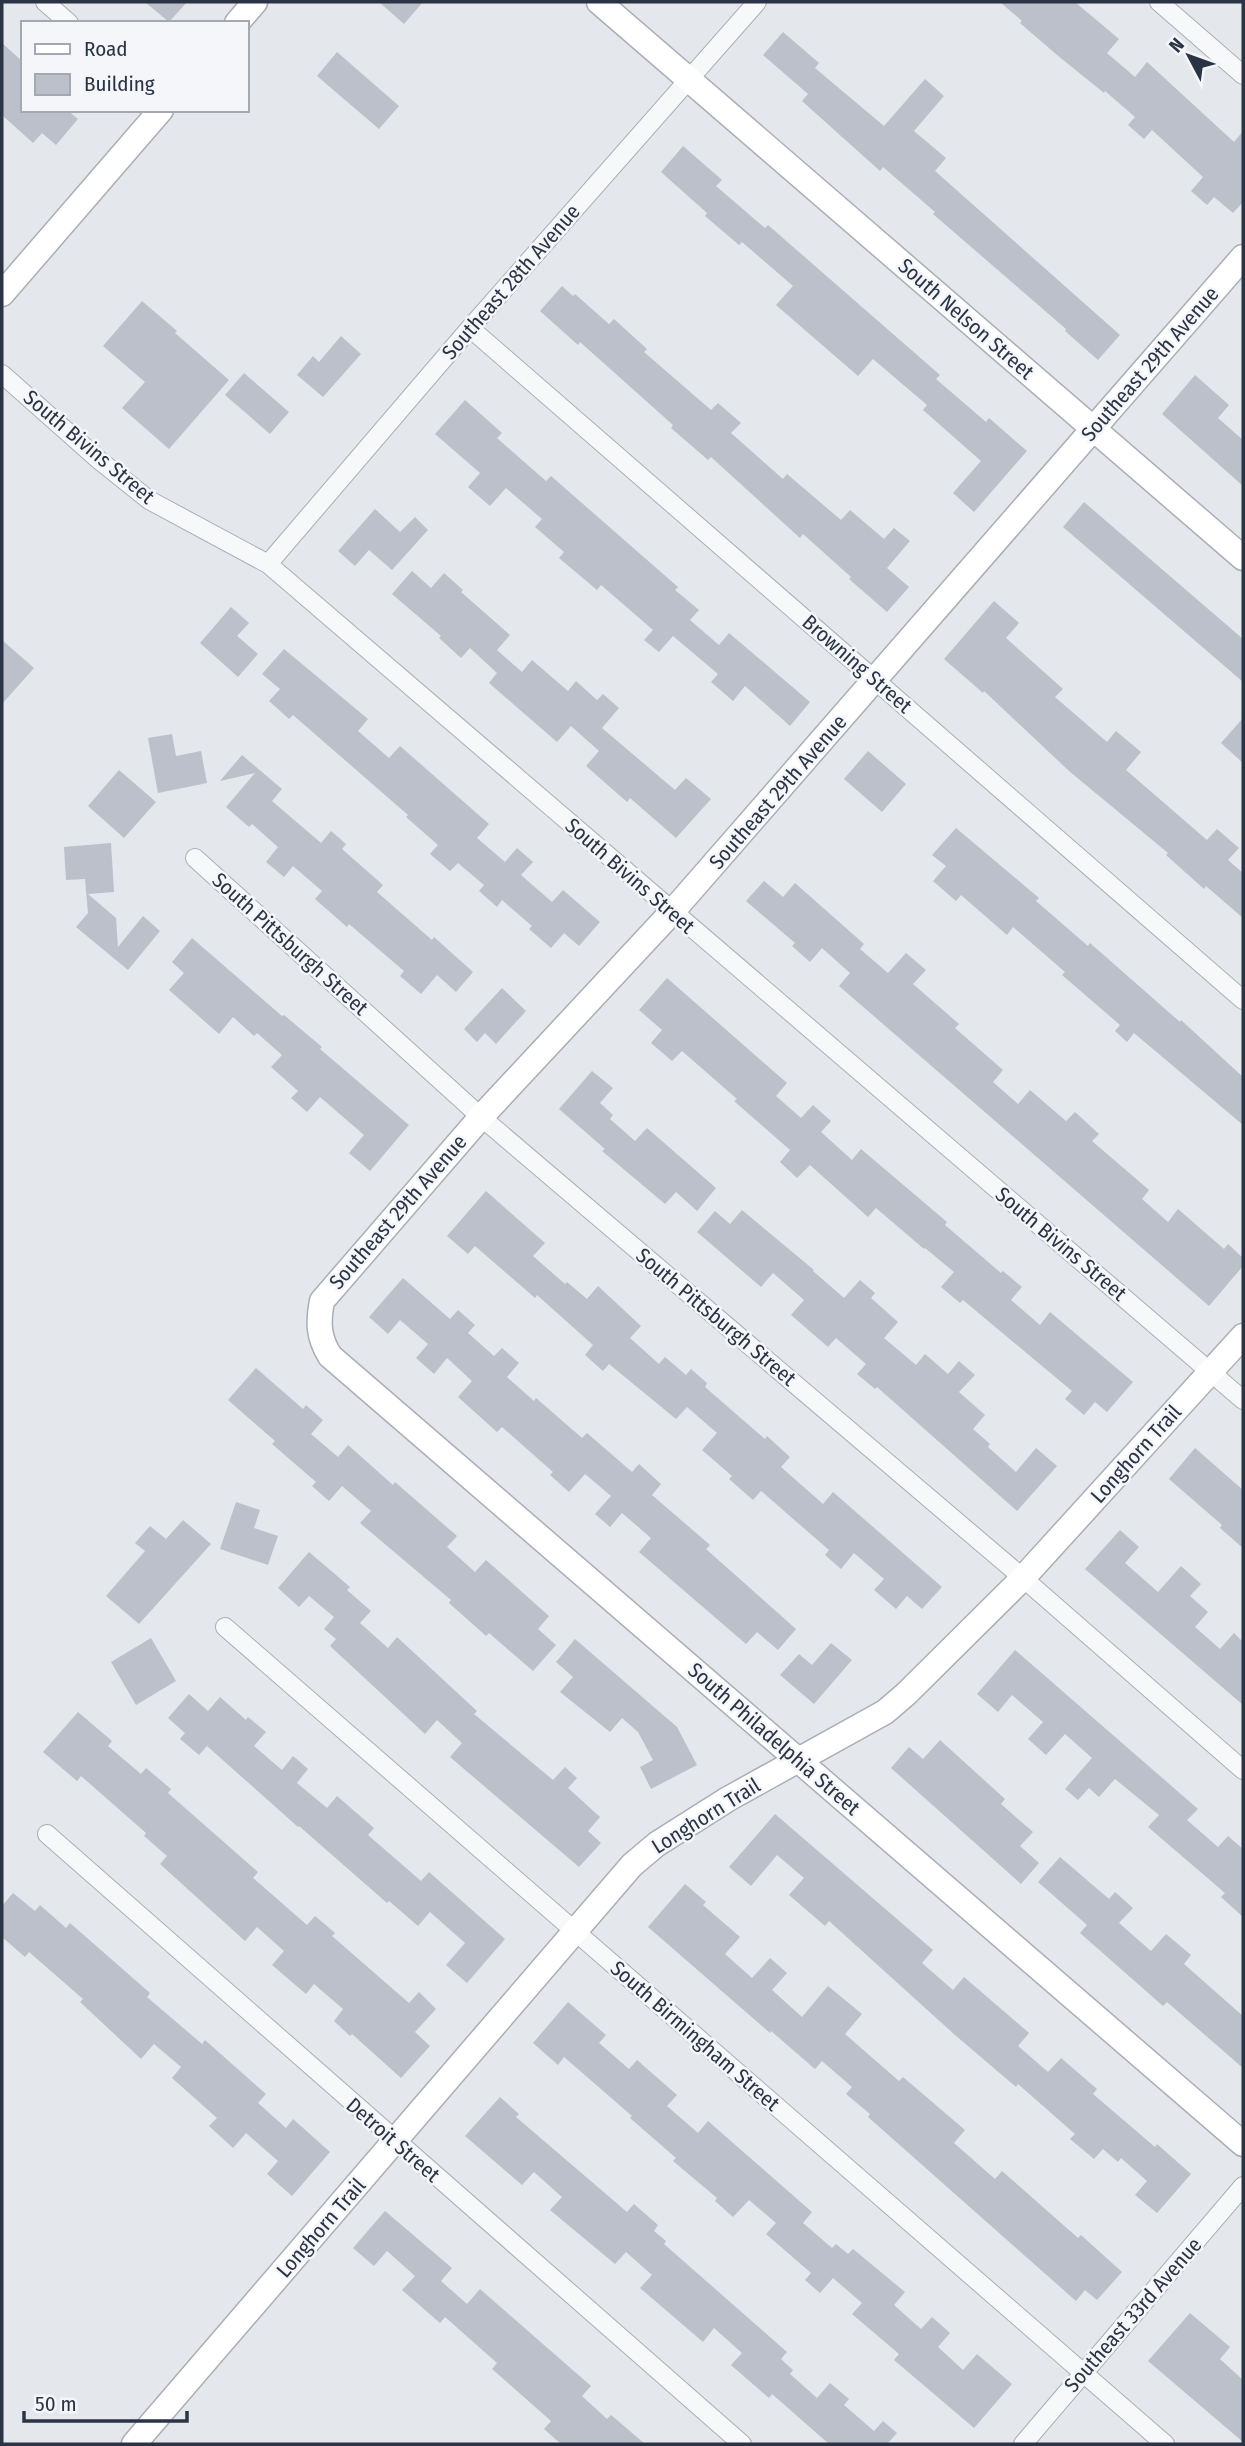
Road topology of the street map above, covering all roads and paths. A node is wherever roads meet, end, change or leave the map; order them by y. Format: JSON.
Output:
{"nodes":[{"id":1,"x":45,"y":2,"type":"edge"},
{"id":2,"x":255,"y":2,"type":"edge"},
{"id":3,"x":599,"y":2,"type":"edge"},
{"id":4,"x":757,"y":2,"type":"edge"},
{"id":5,"x":1159,"y":2,"type":"edge"},
{"id":6,"x":67,"y":21,"type":"edge"},
{"id":7,"x":239,"y":21,"type":"edge"},
{"id":8,"x":1243,"y":75,"type":"edge"},
{"id":9,"x":688,"y":80,"type":"junction"},
{"id":10,"x":159,"y":112,"type":"edge"},
{"id":11,"x":1243,"y":257,"type":"edge"},
{"id":12,"x":2,"y":294,"type":"edge"},
{"id":13,"x":470,"y":328,"type":"junction"},
{"id":14,"x":2,"y":374,"type":"edge"},
{"id":15,"x":1094,"y":429,"type":"junction"},
{"id":16,"x":1243,"y":558,"type":"edge"},
{"id":17,"x":268,"y":564,"type":"junction"},
{"id":18,"x":876,"y":681,"type":"junction"},
{"id":19,"x":195,"y":858,"type":"dead end"},
{"id":20,"x":672,"y":912,"type":"junction"},
{"id":21,"x":1243,"y":1000,"type":"edge"},
{"id":22,"x":481,"y":1117,"type":"junction"},
{"id":23,"x":318,"y":1325,"type":"joint"},
{"id":24,"x":1243,"y":1336,"type":"edge"},
{"id":25,"x":1210,"y":1371,"type":"junction"},
{"id":26,"x":1243,"y":1400,"type":"edge"},
{"id":27,"x":1023,"y":1578,"type":"junction"},
{"id":28,"x":225,"y":1627,"type":"dead end"},
{"id":29,"x":799,"y":1760,"type":"junction"},
{"id":30,"x":1243,"y":1770,"type":"edge"},
{"id":31,"x":47,"y":1834,"type":"dead end"},
{"id":32,"x":575,"y":1931,"type":"junction"},
{"id":33,"x":395,"y":2142,"type":"junction"},
{"id":34,"x":1243,"y":2144,"type":"edge"},
{"id":35,"x":1243,"y":2186,"type":"edge"},
{"id":36,"x":1083,"y":2373,"type":"junction"},
{"id":37,"x":134,"y":2444,"type":"edge"},
{"id":38,"x":742,"y":2444,"type":"edge"},
{"id":39,"x":1023,"y":2444,"type":"edge"},
{"id":40,"x":1165,"y":2444,"type":"edge"}],
"edges":[{"from":1,"to":6,"type":"street"},
{"from":2,"to":7,"type":"street"},
{"from":3,"to":9,"type":"street","name":"South Nelson Street"},
{"from":4,"to":9,"type":"street","name":"Southeast 28th Avenue"},
{"from":5,"to":8,"type":"street"},
{"from":9,"to":13,"type":"street","name":"Southeast 28th Avenue"},
{"from":9,"to":15,"type":"street","name":"South Nelson Street"},
{"from":10,"to":12,"type":"street"},
{"from":11,"to":15,"type":"street","name":"Southeast 29th Avenue"},
{"from":13,"to":17,"type":"street","name":"Southeast 28th Avenue"},
{"from":13,"to":18,"type":"street","name":"Browning Street"},
{"from":14,"to":17,"type":"street","name":"South Bivins Street"},
{"from":15,"to":16,"type":"street","name":"South Nelson Street"},
{"from":15,"to":18,"type":"street","name":"Southeast 29th Avenue"},
{"from":17,"to":20,"type":"street","name":"South Bivins Street"},
{"from":18,"to":20,"type":"street","name":"Southeast 29th Avenue"},
{"from":18,"to":21,"type":"street","name":"Browning Street"},
{"from":19,"to":22,"type":"street","name":"South Pittsburgh Street"},
{"from":20,"to":22,"type":"street","name":"Southeast 29th Avenue"},
{"from":20,"to":25,"type":"street","name":"South Bivins Street"},
{"from":22,"to":23,"type":"street","name":"Southeast 29th Avenue"},
{"from":22,"to":27,"type":"street","name":"South Pittsburgh Street"},
{"from":23,"to":29,"type":"street","name":"South Philadelphia Street"},
{"from":24,"to":25,"type":"street","name":"Longhorn Trail"},
{"from":25,"to":26,"type":"street","name":"South Bivins Street"},
{"from":25,"to":27,"type":"street","name":"Longhorn Trail"},
{"from":27,"to":29,"type":"street","name":"Longhorn Trail"},
{"from":27,"to":30,"type":"street","name":"South Pittsburgh Street"},
{"from":28,"to":32,"type":"street","name":"South Birmingham Street"},
{"from":29,"to":32,"type":"street","name":"Longhorn Trail"},
{"from":29,"to":34,"type":"street","name":"South Philadelphia Street"},
{"from":31,"to":33,"type":"street","name":"Detroit Street"},
{"from":32,"to":33,"type":"street","name":"Longhorn Trail"},
{"from":32,"to":36,"type":"street","name":"South Birmingham Street"},
{"from":33,"to":37,"type":"street","name":"Longhorn Trail"},
{"from":33,"to":38,"type":"street","name":"Detroit Street"},
{"from":35,"to":36,"type":"street","name":"Southeast 33rd Avenue"},
{"from":36,"to":39,"type":"street","name":"Southeast 33rd Avenue"},
{"from":36,"to":40,"type":"street","name":"South Birmingham Street"}]}
